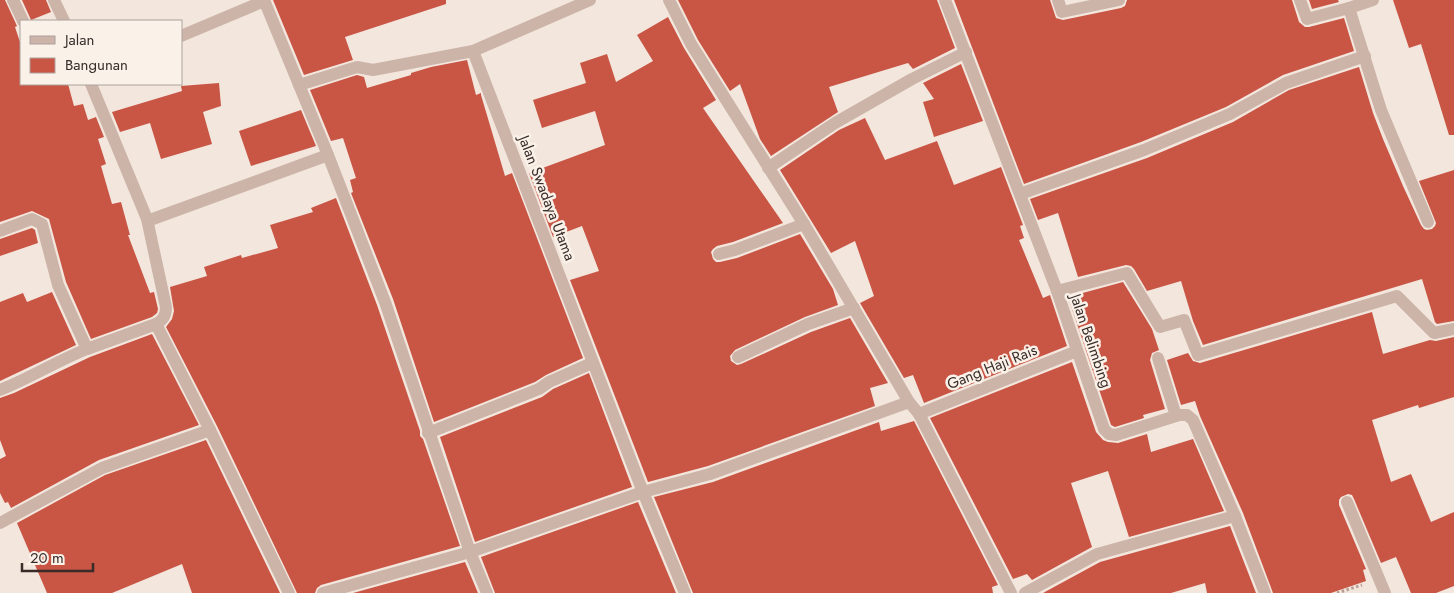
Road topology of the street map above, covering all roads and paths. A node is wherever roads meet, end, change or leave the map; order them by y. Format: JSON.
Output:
{"nodes":[{"id":1,"x":13,"y":0,"type":"edge"},
{"id":2,"x":54,"y":0,"type":"edge"},
{"id":3,"x":590,"y":0,"type":"edge"},
{"id":4,"x":669,"y":0,"type":"edge"},
{"id":5,"x":945,"y":0,"type":"edge"},
{"id":6,"x":1058,"y":0,"type":"edge"},
{"id":7,"x":1119,"y":0,"type":"edge"},
{"id":8,"x":1300,"y":0,"type":"edge"},
{"id":9,"x":1373,"y":0,"type":"edge"},
{"id":10,"x":264,"y":1,"type":"edge"},
{"id":11,"x":1349,"y":8,"type":"junction"},
{"id":12,"x":22,"y":20,"type":"edge"},
{"id":13,"x":64,"y":20,"type":"edge"},
{"id":14,"x":182,"y":36,"type":"edge"},
{"id":15,"x":474,"y":51,"type":"junction"},
{"id":16,"x":966,"y":52,"type":"junction"},
{"id":17,"x":1365,"y":56,"type":"junction"},
{"id":18,"x":91,"y":85,"type":"edge"},
{"id":19,"x":298,"y":85,"type":"junction"},
{"id":20,"x":328,"y":155,"type":"junction"},
{"id":21,"x":768,"y":168,"type":"junction"},
{"id":22,"x":1020,"y":194,"type":"junction"},
{"id":23,"x":147,"y":219,"type":"junction"},
{"id":24,"x":1428,"y":222,"type":"dead end"},
{"id":25,"x":804,"y":224,"type":"junction"},
{"id":26,"x":0,"y":231,"type":"edge"},
{"id":27,"x":719,"y":254,"type":"dead end"},
{"id":28,"x":1057,"y":291,"type":"junction"},
{"id":29,"x":854,"y":308,"type":"junction"},
{"id":30,"x":156,"y":324,"type":"junction"},
{"id":31,"x":1454,"y":329,"type":"edge"},
{"id":32,"x":87,"y":349,"type":"junction"},
{"id":33,"x":1077,"y":351,"type":"junction"},
{"id":34,"x":738,"y":357,"type":"dead end"},
{"id":35,"x":1158,"y":358,"type":"dead end"},
{"id":36,"x":592,"y":363,"type":"junction"},
{"id":37,"x":0,"y":390,"type":"edge"},
{"id":38,"x":909,"y":402,"type":"junction"},
{"id":39,"x":919,"y":414,"type":"junction"},
{"id":40,"x":1176,"y":416,"type":"junction"},
{"id":41,"x":210,"y":430,"type":"junction"},
{"id":42,"x":428,"y":433,"type":"junction"},
{"id":43,"x":642,"y":492,"type":"junction"},
{"id":44,"x":1347,"y":502,"type":"dead end"},
{"id":45,"x":1235,"y":516,"type":"junction"},
{"id":46,"x":0,"y":523,"type":"edge"},
{"id":47,"x":470,"y":552,"type":"junction"},
{"id":48,"x":1379,"y":580,"type":"junction"},
{"id":49,"x":290,"y":593,"type":"edge"},
{"id":50,"x":324,"y":593,"type":"edge"},
{"id":51,"x":486,"y":593,"type":"edge"},
{"id":52,"x":685,"y":593,"type":"edge"},
{"id":53,"x":1011,"y":593,"type":"edge"},
{"id":54,"x":1025,"y":593,"type":"edge"},
{"id":55,"x":1265,"y":593,"type":"edge"},
{"id":56,"x":1337,"y":593,"type":"edge"},
{"id":57,"x":1385,"y":593,"type":"edge"}],
"edges":[{"from":1,"to":12,"type":"street"},
{"from":2,"to":13,"type":"street"},
{"from":3,"to":15,"type":"street"},
{"from":4,"to":21,"type":"street"},
{"from":5,"to":16,"type":"street","name":"Jalan Belimbing"},
{"from":6,"to":7,"type":"street"},
{"from":8,"to":11,"type":"street"},
{"from":9,"to":11,"type":"street"},
{"from":10,"to":14,"type":"street"},
{"from":10,"to":19,"type":"street"},
{"from":11,"to":17,"type":"street"},
{"from":15,"to":19,"type":"street"},
{"from":15,"to":36,"type":"street","name":"Jalan Swadaya Utama"},
{"from":16,"to":21,"type":"street"},
{"from":16,"to":22,"type":"street","name":"Jalan Belimbing"},
{"from":17,"to":22,"type":"street"},
{"from":17,"to":24,"type":"street"},
{"from":18,"to":23,"type":"street"},
{"from":19,"to":20,"type":"street"},
{"from":20,"to":23,"type":"street"},
{"from":20,"to":42,"type":"street"},
{"from":21,"to":25,"type":"street"},
{"from":22,"to":28,"type":"street","name":"Jalan Belimbing"},
{"from":23,"to":30,"type":"street"},
{"from":25,"to":27,"type":"street"},
{"from":25,"to":29,"type":"street"},
{"from":26,"to":32,"type":"street"},
{"from":28,"to":31,"type":"street"},
{"from":28,"to":33,"type":"street","name":"Jalan Belimbing"},
{"from":29,"to":34,"type":"street"},
{"from":29,"to":38,"type":"street"},
{"from":30,"to":32,"type":"street"},
{"from":30,"to":41,"type":"street"},
{"from":32,"to":37,"type":"street"},
{"from":33,"to":39,"type":"street","name":"Gang Haji Rais"},
{"from":33,"to":40,"type":"street","name":"Jalan Belimbing"},
{"from":35,"to":40,"type":"street"},
{"from":36,"to":42,"type":"street"},
{"from":36,"to":43,"type":"street","name":"Jalan Swadaya Utama"},
{"from":38,"to":39,"type":"street"},
{"from":38,"to":43,"type":"street"},
{"from":39,"to":53,"type":"street"},
{"from":40,"to":45,"type":"street"},
{"from":41,"to":46,"type":"street"},
{"from":41,"to":49,"type":"street"},
{"from":42,"to":47,"type":"street"},
{"from":43,"to":47,"type":"street"},
{"from":43,"to":52,"type":"street","name":"Jalan Swadaya Utama"},
{"from":44,"to":48,"type":"street"},
{"from":45,"to":54,"type":"street"},
{"from":45,"to":55,"type":"street"},
{"from":47,"to":50,"type":"street"},
{"from":47,"to":51,"type":"street"},
{"from":48,"to":56,"type":"path"},
{"from":48,"to":57,"type":"street"}]}
